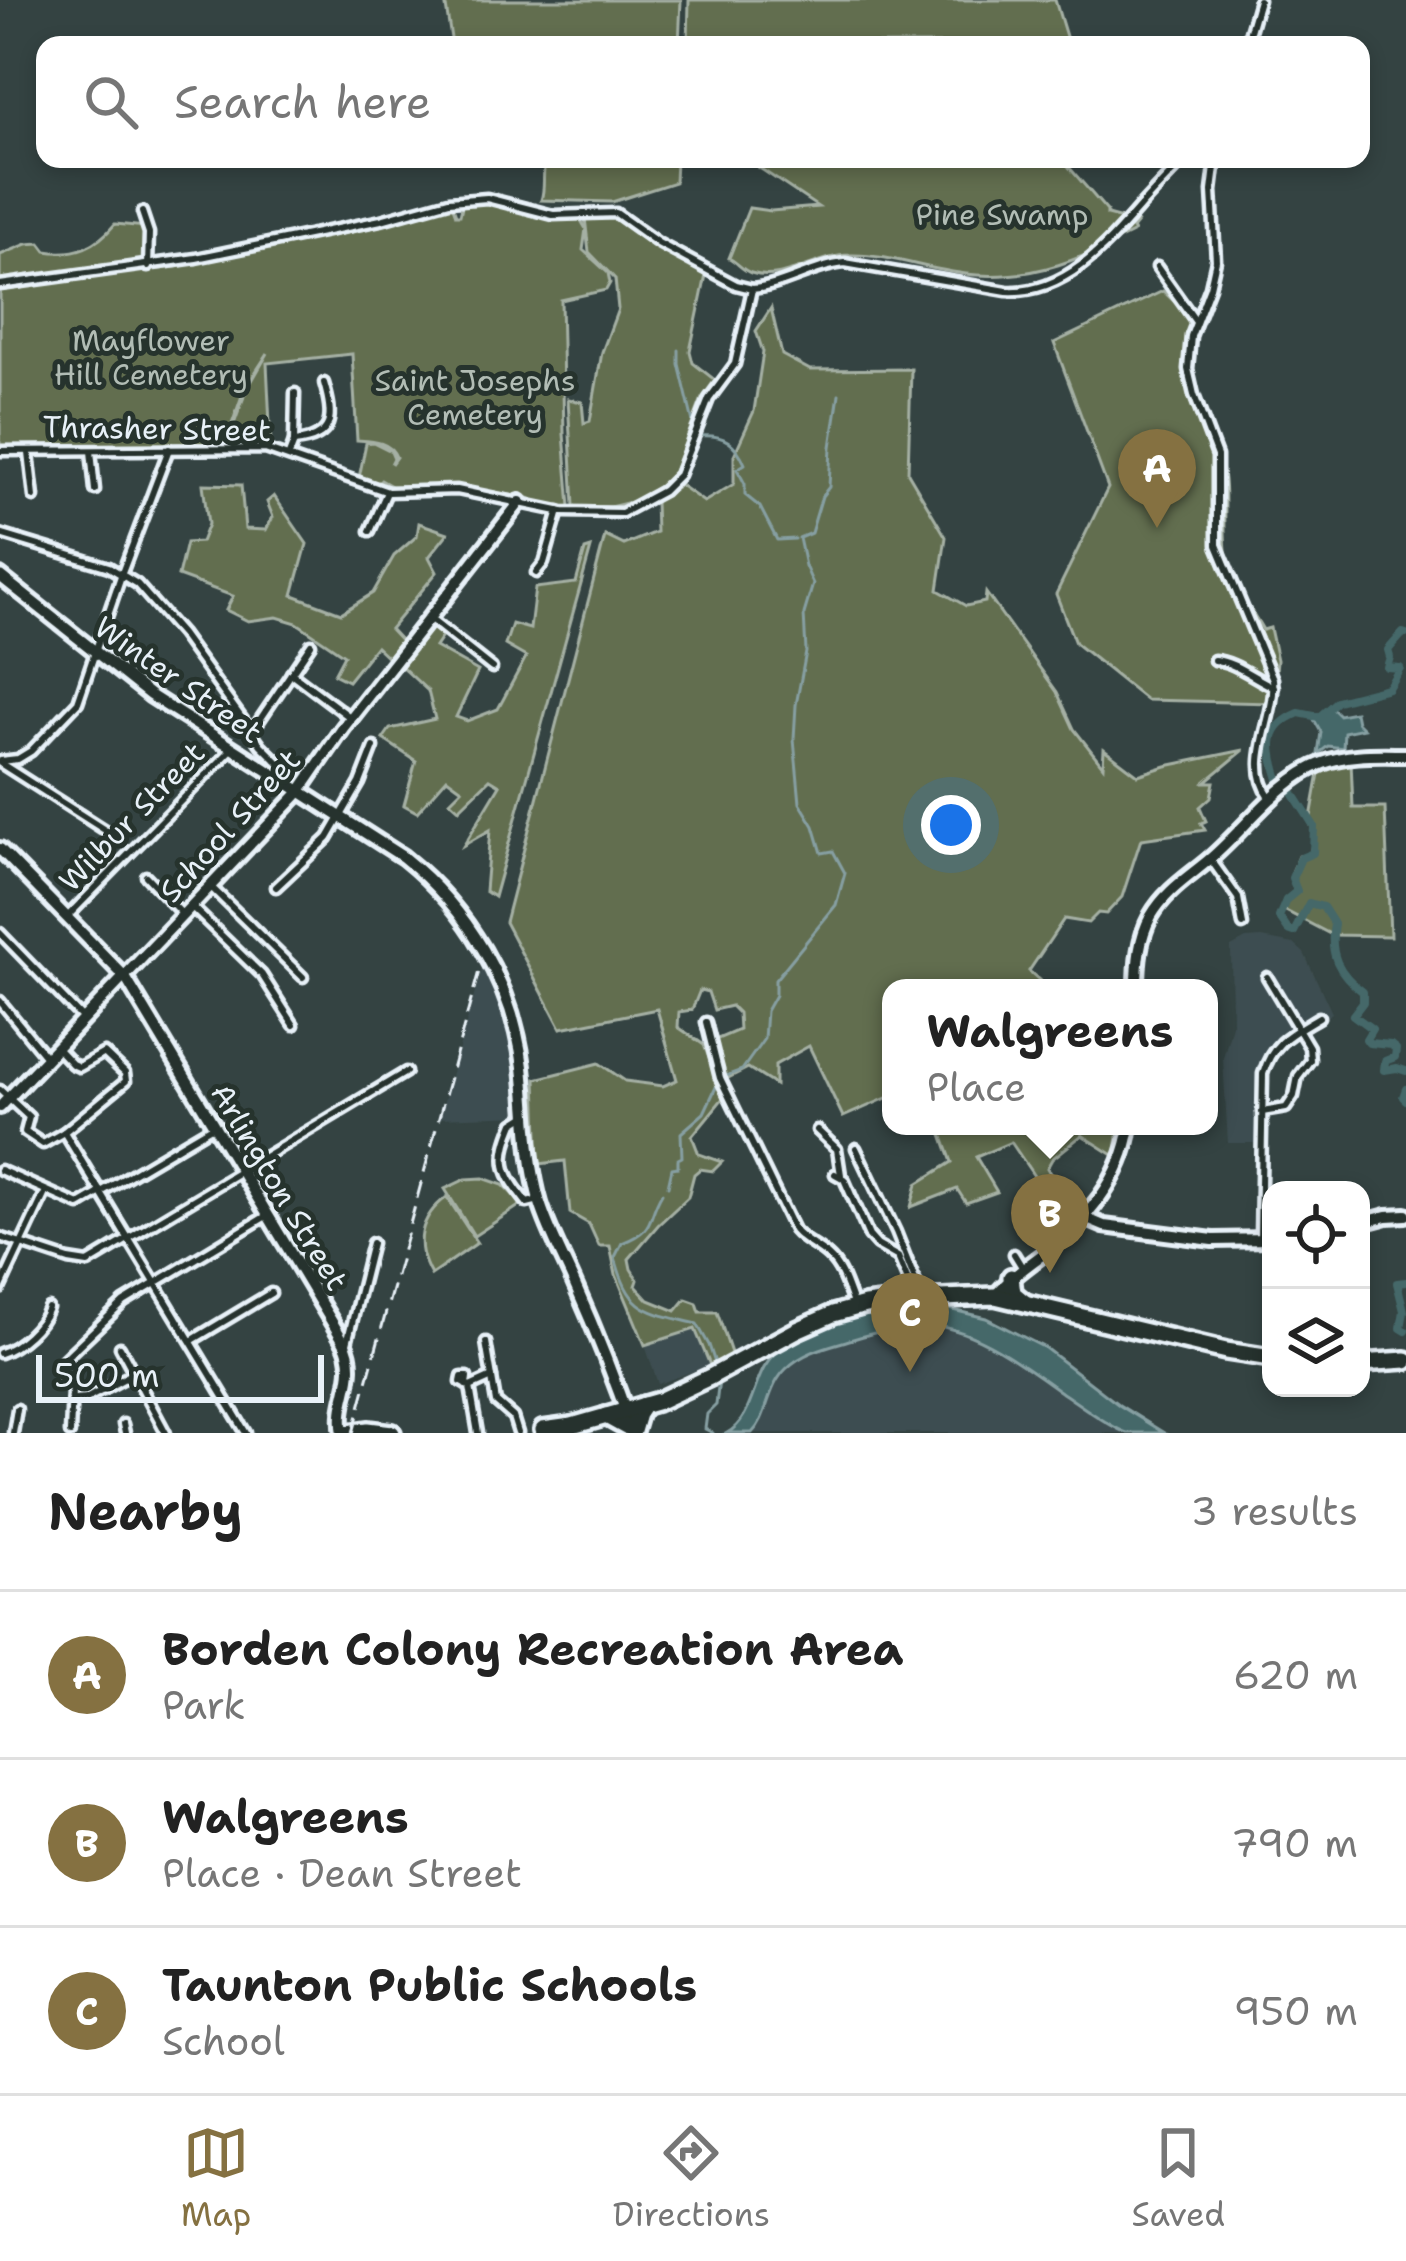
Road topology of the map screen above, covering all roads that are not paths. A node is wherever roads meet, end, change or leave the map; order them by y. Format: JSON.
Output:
{"nodes":[{"id":1,"x":1259,"y":0,"type":"edge"},
{"id":2,"x":1249,"y":36,"type":"edge"},
{"id":3,"x":1177,"y":168,"type":"edge"},
{"id":4,"x":1215,"y":168,"type":"edge"},
{"id":5,"x":142,"y":212,"type":"dead end"},
{"id":6,"x":148,"y":267,"type":"junction"},
{"id":7,"x":1157,"y":267,"type":"dead end"},
{"id":8,"x":0,"y":285,"type":"edge"},
{"id":9,"x":752,"y":290,"type":"junction"},
{"id":10,"x":1196,"y":322,"type":"junction"},
{"id":11,"x":324,"y":383,"type":"dead end"},
{"id":12,"x":295,"y":393,"type":"dead end"},
{"id":13,"x":294,"y":442,"type":"junction"},
{"id":14,"x":170,"y":449,"type":"junction"},
{"id":15,"x":0,"y":451,"type":"edge"},
{"id":16,"x":29,"y":451,"type":"junction"},
{"id":17,"x":91,"y":451,"type":"junction"},
{"id":18,"x":289,"y":455,"type":"junction"},
{"id":19,"x":94,"y":490,"type":"dead end"},
{"id":20,"x":387,"y":492,"type":"junction"},
{"id":21,"x":34,"y":497,"type":"dead end"},
{"id":22,"x":520,"y":502,"type":"junction"},
{"id":23,"x":559,"y":511,"type":"junction"},
{"id":24,"x":370,"y":531,"type":"dead end"},
{"id":25,"x":0,"y":534,"type":"edge"},
{"id":26,"x":122,"y":573,"type":"junction"},
{"id":27,"x":536,"y":573,"type":"dead end"},
{"id":28,"x":0,"y":576,"type":"edge"},
{"id":29,"x":429,"y":618,"type":"junction"},
{"id":30,"x":311,"y":644,"type":"dead end"},
{"id":31,"x":96,"y":654,"type":"junction"},
{"id":32,"x":1214,"y":660,"type":"dead end"},
{"id":33,"x":492,"y":668,"type":"dead end"},
{"id":34,"x":291,"y":673,"type":"junction"},
{"id":35,"x":1274,"y":687,"type":"junction"},
{"id":36,"x":351,"y":718,"type":"junction"},
{"id":37,"x":251,"y":733,"type":"junction"},
{"id":38,"x":374,"y":747,"type":"dead end"},
{"id":39,"x":232,"y":749,"type":"junction"},
{"id":40,"x":1406,"y":755,"type":"edge"},
{"id":41,"x":0,"y":762,"type":"edge"},
{"id":42,"x":288,"y":784,"type":"junction"},
{"id":43,"x":301,"y":790,"type":"junction"},
{"id":44,"x":1273,"y":799,"type":"junction"},
{"id":45,"x":340,"y":816,"type":"junction"},
{"id":46,"x":111,"y":833,"type":"dead end"},
{"id":47,"x":0,"y":849,"type":"edge"},
{"id":48,"x":1210,"y":859,"type":"junction"},
{"id":49,"x":146,"y":876,"type":"dead end"},
{"id":50,"x":210,"y":886,"type":"junction"},
{"id":51,"x":276,"y":887,"type":"dead end"},
{"id":52,"x":187,"y":911,"type":"junction"},
{"id":53,"x":67,"y":917,"type":"junction"},
{"id":54,"x":1243,"y":925,"type":"dead end"},
{"id":55,"x":0,"y":933,"type":"edge"},
{"id":56,"x":124,"y":977,"type":"junction"},
{"id":57,"x":304,"y":977,"type":"dead end"},
{"id":58,"x":1268,"y":977,"type":"dead end"},
{"id":59,"x":1138,"y":979,"type":"edge"},
{"id":60,"x":0,"y":1001,"type":"edge"},
{"id":61,"x":1319,"y":1017,"type":"dead end"},
{"id":62,"x":83,"y":1019,"type":"junction"},
{"id":63,"x":706,"y":1022,"type":"dead end"},
{"id":64,"x":294,"y":1025,"type":"dead end"},
{"id":65,"x":1298,"y":1029,"type":"junction"},
{"id":66,"x":56,"y":1048,"type":"junction"},
{"id":67,"x":47,"y":1058,"type":"junction"},
{"id":68,"x":406,"y":1072,"type":"dead end"},
{"id":69,"x":3,"y":1098,"type":"edge"},
{"id":70,"x":1262,"y":1112,"type":"junction"},
{"id":71,"x":526,"y":1114,"type":"junction"},
{"id":72,"x":213,"y":1125,"type":"junction"},
{"id":73,"x":818,"y":1130,"type":"dead end"},
{"id":74,"x":64,"y":1132,"type":"junction"},
{"id":75,"x":1128,"y":1135,"type":"edge"},
{"id":76,"x":856,"y":1148,"type":"dead end"},
{"id":77,"x":0,"y":1170,"type":"edge"},
{"id":78,"x":241,"y":1171,"type":"junction"},
{"id":79,"x":1262,"y":1181,"type":"edge"},
{"id":80,"x":46,"y":1191,"type":"junction"},
{"id":81,"x":102,"y":1192,"type":"junction"},
{"id":82,"x":539,"y":1200,"type":"junction"},
{"id":83,"x":268,"y":1215,"type":"junction"},
{"id":84,"x":1406,"y":1215,"type":"edge"},
{"id":85,"x":1085,"y":1218,"type":"junction"},
{"id":86,"x":1370,"y":1221,"type":"edge"},
{"id":87,"x":0,"y":1237,"type":"edge"},
{"id":88,"x":129,"y":1238,"type":"junction"},
{"id":89,"x":1262,"y":1240,"type":"edge"},
{"id":90,"x":372,"y":1243,"type":"dead end"},
{"id":91,"x":21,"y":1244,"type":"junction"},
{"id":92,"x":1014,"y":1254,"type":"dead end"},
{"id":93,"x":1017,"y":1272,"type":"junction"},
{"id":94,"x":156,"y":1283,"type":"junction"},
{"id":95,"x":0,"y":1289,"type":"edge"},
{"id":96,"x":271,"y":1293,"type":"dead end"},
{"id":97,"x":995,"y":1297,"type":"junction"},
{"id":98,"x":919,"y":1299,"type":"junction"},
{"id":99,"x":1027,"y":1303,"type":"junction"},
{"id":100,"x":855,"y":1307,"type":"junction"},
{"id":101,"x":48,"y":1308,"type":"dead end"},
{"id":102,"x":191,"y":1341,"type":"junction"},
{"id":103,"x":486,"y":1342,"type":"dead end"},
{"id":104,"x":120,"y":1347,"type":"dead end"},
{"id":105,"x":346,"y":1347,"type":"junction"},
{"id":106,"x":0,"y":1353,"type":"edge"},
{"id":107,"x":1262,"y":1357,"type":"edge"},
{"id":108,"x":1406,"y":1360,"type":"edge"},
{"id":109,"x":1370,"y":1362,"type":"edge"},
{"id":110,"x":132,"y":1374,"type":"junction"},
{"id":111,"x":492,"y":1377,"type":"junction"},
{"id":112,"x":687,"y":1387,"type":"junction"},
{"id":113,"x":73,"y":1400,"type":"junction"},
{"id":114,"x":644,"y":1406,"type":"junction"},
{"id":115,"x":624,"y":1407,"type":"junction"},
{"id":116,"x":17,"y":1409,"type":"dead end"},
{"id":117,"x":606,"y":1416,"type":"junction"},
{"id":118,"x":537,"y":1432,"type":"edge"},
{"id":119,"x":633,"y":1432,"type":"edge"},
{"id":120,"x":13,"y":1433,"type":"edge"},
{"id":121,"x":70,"y":1433,"type":"edge"},
{"id":122,"x":166,"y":1433,"type":"edge"},
{"id":123,"x":246,"y":1433,"type":"edge"},
{"id":124,"x":346,"y":1433,"type":"edge"},
{"id":125,"x":392,"y":1433,"type":"edge"},
{"id":126,"x":478,"y":1433,"type":"edge"},
{"id":127,"x":518,"y":1433,"type":"edge"}],
"edges":[{"from":1,"to":2,"type":"street"},
{"from":3,"to":9,"type":"street"},
{"from":4,"to":10,"type":"street"},
{"from":5,"to":6,"type":"street"},
{"from":6,"to":8,"type":"street"},
{"from":6,"to":9,"type":"street"},
{"from":7,"to":10,"type":"street"},
{"from":9,"to":23,"type":"street","name":"Thrasher Street"},
{"from":10,"to":35,"type":"street"},
{"from":11,"to":13,"type":"street"},
{"from":12,"to":13,"type":"street"},
{"from":13,"to":18,"type":"street"},
{"from":14,"to":17,"type":"street","name":"Thrasher Street"},
{"from":14,"to":18,"type":"street","name":"Thrasher Street"},
{"from":14,"to":26,"type":"street"},
{"from":15,"to":16,"type":"street","name":"Thrasher Street"},
{"from":16,"to":17,"type":"street","name":"Thrasher Street"},
{"from":16,"to":21,"type":"street"},
{"from":17,"to":19,"type":"street"},
{"from":18,"to":20,"type":"street","name":"Thrasher Street"},
{"from":20,"to":22,"type":"street","name":"Thrasher Street"},
{"from":20,"to":24,"type":"street"},
{"from":22,"to":23,"type":"street","name":"Thrasher Street"},
{"from":22,"to":29,"type":"street","name":"School Street"},
{"from":23,"to":27,"type":"street"},
{"from":25,"to":26,"type":"street"},
{"from":26,"to":31,"type":"street"},
{"from":26,"to":37,"type":"street"},
{"from":28,"to":31,"type":"street","name":"Winter Street"},
{"from":29,"to":33,"type":"street"},
{"from":29,"to":36,"type":"street","name":"School Street"},
{"from":30,"to":34,"type":"street"},
{"from":31,"to":39,"type":"street","name":"Winter Street"},
{"from":31,"to":41,"type":"street"},
{"from":32,"to":35,"type":"street"},
{"from":34,"to":36,"type":"street"},
{"from":34,"to":37,"type":"street"},
{"from":35,"to":44,"type":"street"},
{"from":36,"to":43,"type":"street","name":"School Street"},
{"from":37,"to":42,"type":"street"},
{"from":38,"to":45,"type":"street"},
{"from":39,"to":42,"type":"street","name":"Winter Street"},
{"from":39,"to":53,"type":"street","name":"Wilbur Street"},
{"from":40,"to":44,"type":"street"},
{"from":41,"to":46,"type":"street"},
{"from":42,"to":43,"type":"street","name":"Winter Street"},
{"from":43,"to":45,"type":"street","name":"Winter Street"},
{"from":43,"to":50,"type":"street","name":"School Street"},
{"from":44,"to":48,"type":"street"},
{"from":45,"to":51,"type":"street"},
{"from":45,"to":71,"type":"street","name":"Winter Street"},
{"from":47,"to":53,"type":"street","name":"Arlington Street"},
{"from":48,"to":54,"type":"street"},
{"from":48,"to":59,"type":"street"},
{"from":49,"to":52,"type":"street"},
{"from":50,"to":52,"type":"street","name":"School Street"},
{"from":50,"to":57,"type":"street"},
{"from":52,"to":56,"type":"street","name":"School Street"},
{"from":52,"to":64,"type":"street"},
{"from":53,"to":56,"type":"street","name":"Arlington Street"},
{"from":55,"to":62,"type":"street"},
{"from":56,"to":62,"type":"street","name":"School Street"},
{"from":56,"to":72,"type":"street","name":"Arlington Street"},
{"from":58,"to":65,"type":"street"},
{"from":60,"to":67,"type":"street"},
{"from":61,"to":65,"type":"street"},
{"from":62,"to":66,"type":"street","name":"School Street"},
{"from":63,"to":100,"type":"street"},
{"from":65,"to":70,"type":"street"},
{"from":65,"to":70,"type":"street"},
{"from":66,"to":67,"type":"street","name":"School Street"},
{"from":66,"to":74,"type":"street"},
{"from":67,"to":69,"type":"street","name":"School Street"},
{"from":68,"to":78,"type":"street"},
{"from":69,"to":74,"type":"street"},
{"from":70,"to":79,"type":"street"},
{"from":71,"to":82,"type":"street","name":"Winter Street"},
{"from":71,"to":82,"type":"street"},
{"from":72,"to":78,"type":"street","name":"Arlington Street"},
{"from":72,"to":81,"type":"street"},
{"from":73,"to":98,"type":"street"},
{"from":74,"to":81,"type":"street"},
{"from":75,"to":85,"type":"street"},
{"from":76,"to":98,"type":"street"},
{"from":77,"to":80,"type":"street"},
{"from":78,"to":83,"type":"street","name":"Arlington Street"},
{"from":78,"to":88,"type":"street"},
{"from":80,"to":81,"type":"street"},
{"from":80,"to":91,"type":"street"},
{"from":81,"to":88,"type":"street"},
{"from":82,"to":115,"type":"street","name":"Winter Street"},
{"from":83,"to":94,"type":"street"},
{"from":83,"to":105,"type":"street","name":"Arlington Street"},
{"from":84,"to":86,"type":"street"},
{"from":85,"to":89,"type":"street"},
{"from":85,"to":93,"type":"street"},
{"from":87,"to":91,"type":"street"},
{"from":88,"to":91,"type":"street"},
{"from":88,"to":94,"type":"street"},
{"from":90,"to":105,"type":"street"},
{"from":91,"to":95,"type":"street"},
{"from":92,"to":93,"type":"street"},
{"from":93,"to":97,"type":"street"},
{"from":93,"to":99,"type":"highway"},
{"from":94,"to":102,"type":"street"},
{"from":94,"to":113,"type":"street"},
{"from":96,"to":102,"type":"street"},
{"from":97,"to":98,"type":"highway"},
{"from":97,"to":99,"type":"highway"},
{"from":98,"to":100,"type":"highway"},
{"from":99,"to":107,"type":"highway"},
{"from":100,"to":112,"type":"highway"},
{"from":101,"to":106,"type":"street"},
{"from":102,"to":123,"type":"street"},
{"from":103,"to":111,"type":"street"},
{"from":104,"to":110,"type":"street"},
{"from":105,"to":124,"type":"street"},
{"from":108,"to":109,"type":"highway"},
{"from":110,"to":113,"type":"street"},
{"from":110,"to":122,"type":"street"},
{"from":111,"to":126,"type":"street"},
{"from":111,"to":127,"type":"street"},
{"from":112,"to":114,"type":"highway"},
{"from":112,"to":115,"type":"highway"},
{"from":113,"to":121,"type":"street"},
{"from":114,"to":115,"type":"highway"},
{"from":114,"to":119,"type":"highway"},
{"from":115,"to":117,"type":"highway"},
{"from":115,"to":118,"type":"highway"},
{"from":115,"to":119,"type":"street","name":"Winter Street"},
{"from":116,"to":120,"type":"street"},
{"from":117,"to":118,"type":"highway"},
{"from":117,"to":119,"type":"highway"},
{"from":124,"to":125,"type":"highway"}]}
